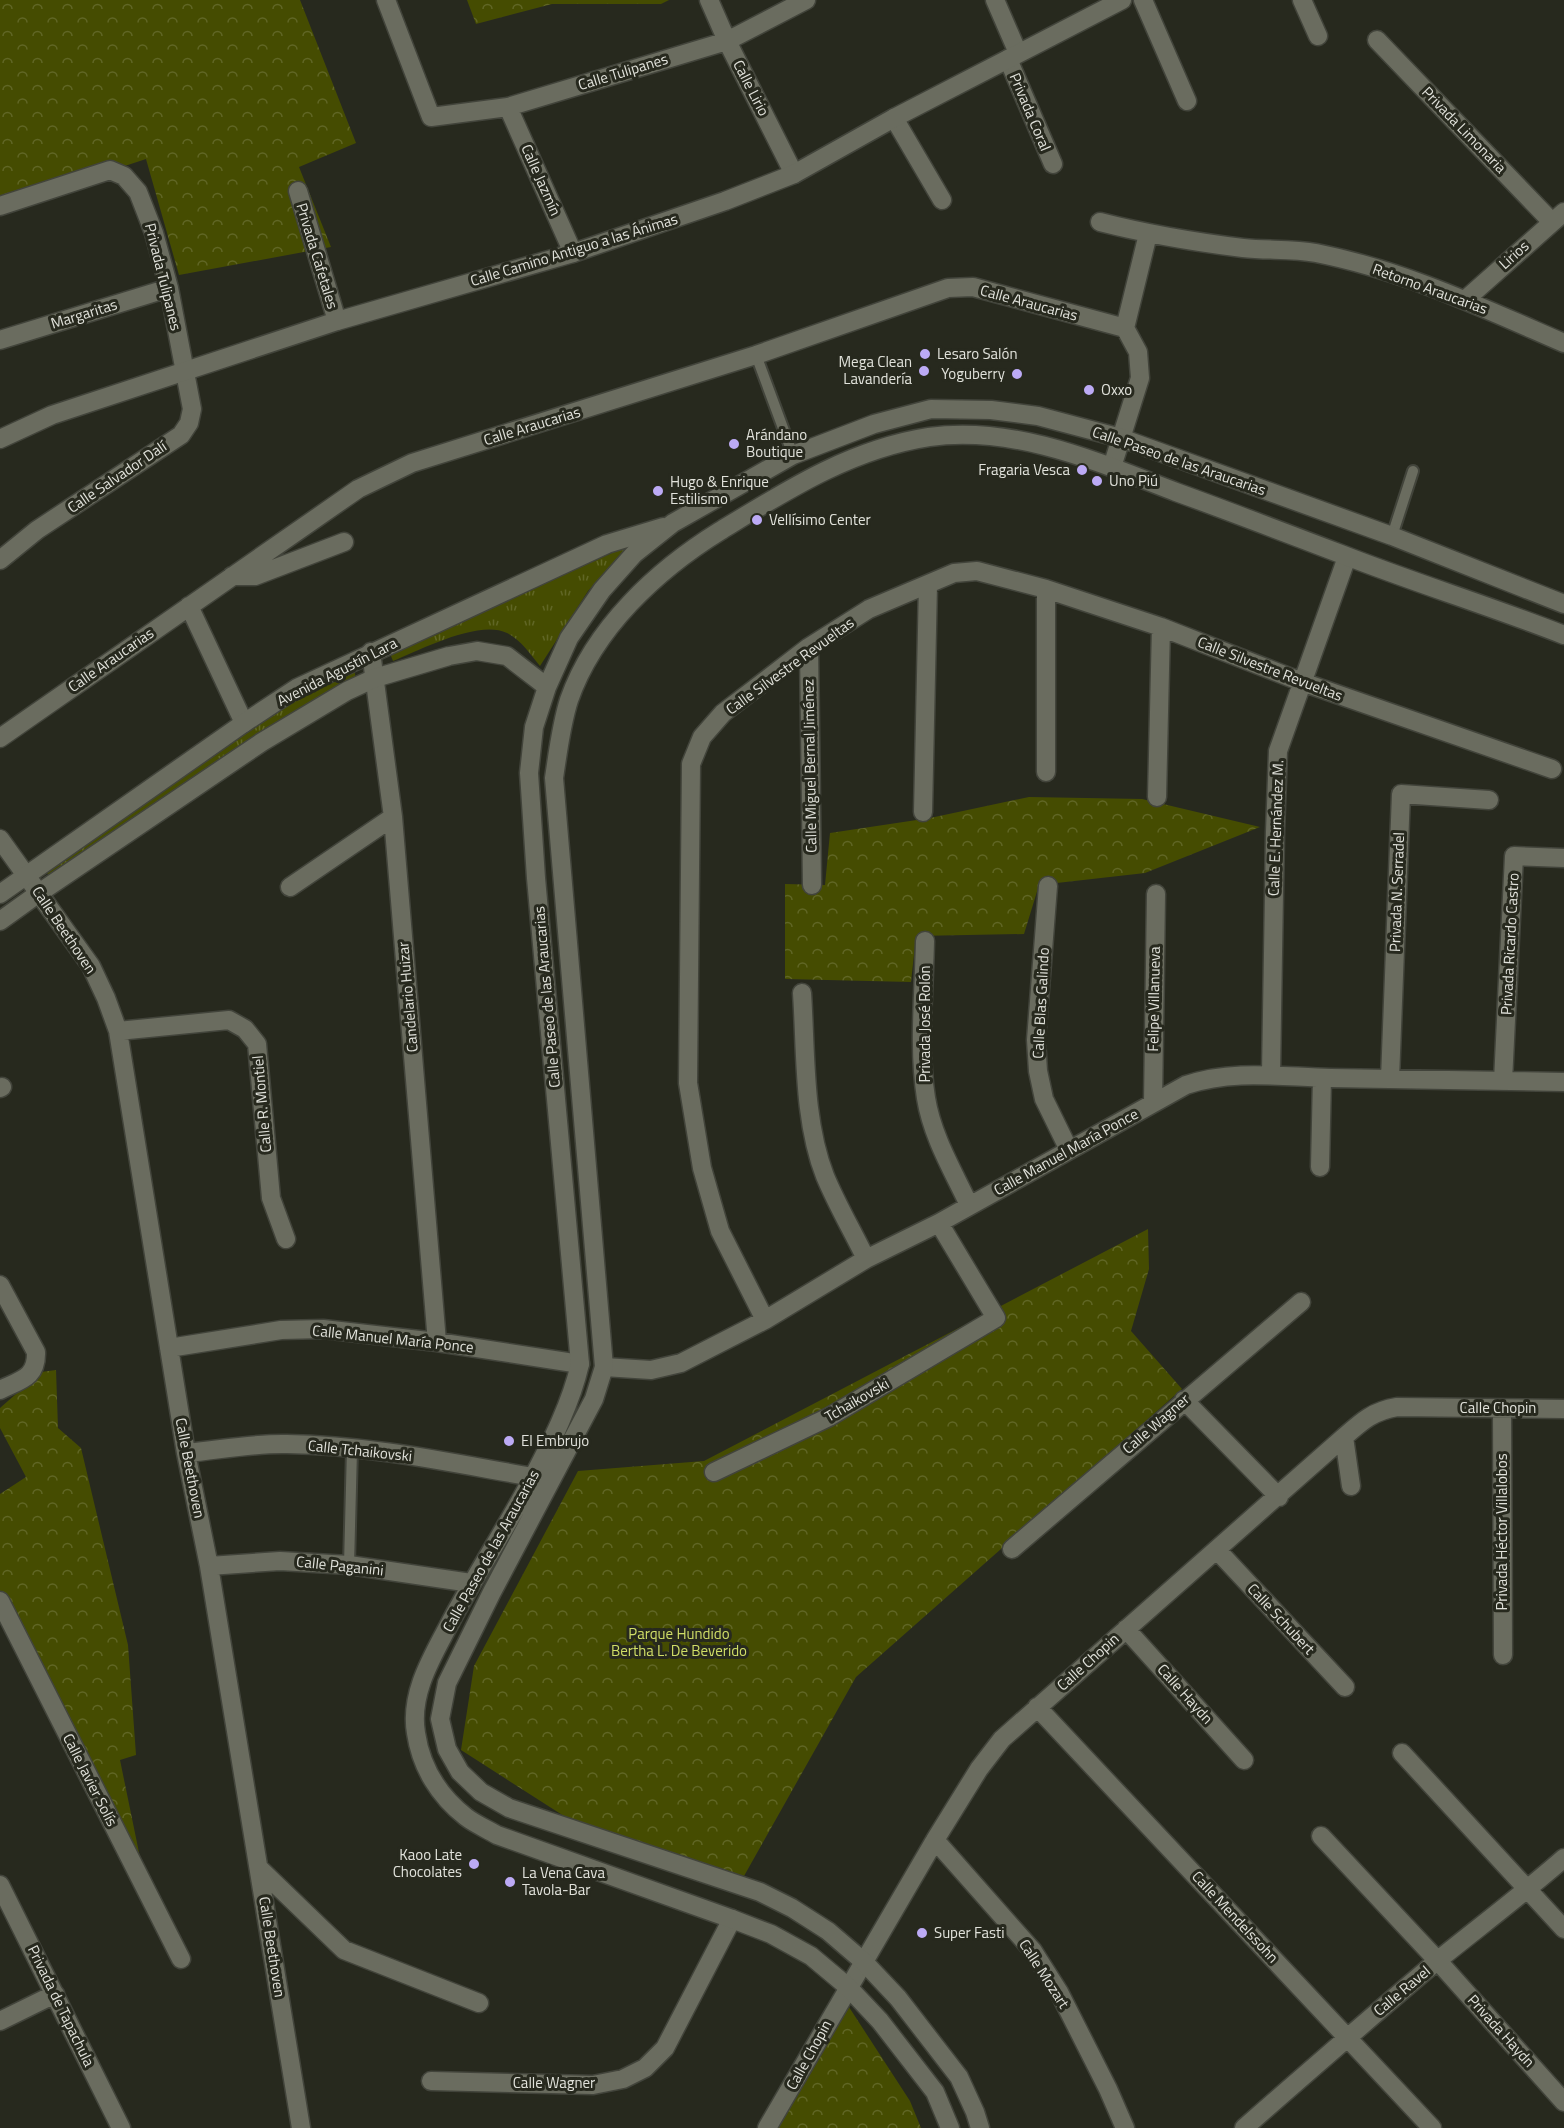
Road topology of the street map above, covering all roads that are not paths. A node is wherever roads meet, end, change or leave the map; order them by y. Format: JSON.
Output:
{"nodes":[{"id":1,"x":386,"y":0,"type":"edge"},
{"id":2,"x":710,"y":0,"type":"edge"},
{"id":3,"x":806,"y":0,"type":"edge"},
{"id":4,"x":994,"y":0,"type":"edge"},
{"id":5,"x":1122,"y":0,"type":"edge"},
{"id":6,"x":1143,"y":0,"type":"edge"},
{"id":7,"x":1302,"y":0,"type":"edge"},
{"id":8,"x":1318,"y":36,"type":"dead end"},
{"id":9,"x":1377,"y":40,"type":"dead end"},
{"id":10,"x":727,"y":41,"type":"junction"},
{"id":11,"x":1013,"y":56,"type":"junction"},
{"id":12,"x":1187,"y":101,"type":"dead end"},
{"id":13,"x":508,"y":106,"type":"junction"},
{"id":14,"x":894,"y":118,"type":"junction"},
{"id":15,"x":1053,"y":164,"type":"dead end"},
{"id":16,"x":794,"y":174,"type":"junction"},
{"id":17,"x":298,"y":191,"type":"dead end"},
{"id":18,"x":942,"y":200,"type":"dead end"},
{"id":19,"x":0,"y":206,"type":"edge"},
{"id":20,"x":1558,"y":217,"type":"edge"},
{"id":21,"x":1100,"y":222,"type":"dead end"},
{"id":22,"x":1148,"y":234,"type":"junction"},
{"id":23,"x":573,"y":253,"type":"junction"},
{"id":24,"x":169,"y":288,"type":"junction"},
{"id":25,"x":1465,"y":300,"type":"junction"},
{"id":26,"x":337,"y":321,"type":"junction"},
{"id":27,"x":1125,"y":328,"type":"junction"},
{"id":28,"x":0,"y":340,"type":"edge"},
{"id":29,"x":1564,"y":343,"type":"edge"},
{"id":30,"x":756,"y":355,"type":"junction"},
{"id":31,"x":184,"y":371,"type":"junction"},
{"id":32,"x":1121,"y":438,"type":"junction"},
{"id":33,"x":0,"y":439,"type":"edge"},
{"id":34,"x":793,"y":454,"type":"junction"},
{"id":35,"x":1112,"y":467,"type":"junction"},
{"id":36,"x":1413,"y":471,"type":"dead end"},
{"id":37,"x":673,"y":523,"type":"junction"},
{"id":38,"x":1392,"y":536,"type":"junction"},
{"id":39,"x":344,"y":542,"type":"dead end"},
{"id":40,"x":1347,"y":557,"type":"junction"},
{"id":41,"x":0,"y":560,"type":"edge"},
{"id":42,"x":232,"y":576,"type":"junction"},
{"id":43,"x":928,"y":584,"type":"junction"},
{"id":44,"x":1523,"y":589,"type":"junction"},
{"id":45,"x":1047,"y":590,"type":"junction"},
{"id":46,"x":1564,"y":604,"type":"edge"},
{"id":47,"x":189,"y":606,"type":"junction"},
{"id":48,"x":1513,"y":615,"type":"junction"},
{"id":49,"x":1161,"y":627,"type":"junction"},
{"id":50,"x":1564,"y":635,"type":"edge"},
{"id":51,"x":809,"y":647,"type":"junction"},
{"id":52,"x":371,"y":652,"type":"junction"},
{"id":53,"x":375,"y":678,"type":"junction"},
{"id":54,"x":1302,"y":682,"type":"junction"},
{"id":55,"x":547,"y":687,"type":"junction"},
{"id":56,"x":244,"y":723,"type":"junction"},
{"id":57,"x":0,"y":738,"type":"edge"},
{"id":58,"x":1552,"y":769,"type":"dead end"},
{"id":59,"x":1046,"y":772,"type":"dead end"},
{"id":60,"x":1157,"y":797,"type":"dead end"},
{"id":61,"x":1489,"y":800,"type":"dead end"},
{"id":62,"x":923,"y":812,"type":"dead end"},
{"id":63,"x":393,"y":817,"type":"junction"},
{"id":64,"x":0,"y":838,"type":"edge"},
{"id":65,"x":1564,"y":858,"type":"edge"},
{"id":66,"x":26,"y":874,"type":"junction"},
{"id":67,"x":562,"y":877,"type":"junction"},
{"id":68,"x":536,"y":878,"type":"junction"},
{"id":69,"x":812,"y":885,"type":"dead end"},
{"id":70,"x":1048,"y":886,"type":"dead end"},
{"id":71,"x":290,"y":887,"type":"dead end"},
{"id":72,"x":39,"y":893,"type":"junction"},
{"id":73,"x":0,"y":894,"type":"edge"},
{"id":74,"x":1156,"y":894,"type":"dead end"},
{"id":75,"x":0,"y":921,"type":"edge"},
{"id":76,"x":925,"y":941,"type":"dead end"},
{"id":77,"x":802,"y":993,"type":"dead end"},
{"id":78,"x":118,"y":1031,"type":"junction"},
{"id":79,"x":1271,"y":1074,"type":"junction"},
{"id":80,"x":1322,"y":1078,"type":"junction"},
{"id":81,"x":1390,"y":1079,"type":"junction"},
{"id":82,"x":1503,"y":1081,"type":"junction"},
{"id":83,"x":1564,"y":1082,"type":"edge"},
{"id":84,"x":1153,"y":1103,"type":"junction"},
{"id":85,"x":1068,"y":1150,"type":"junction"},
{"id":86,"x":1320,"y":1167,"type":"dead end"},
{"id":87,"x":969,"y":1205,"type":"junction"},
{"id":88,"x":939,"y":1222,"type":"junction"},
{"id":89,"x":286,"y":1239,"type":"dead end"},
{"id":90,"x":866,"y":1259,"type":"junction"},
{"id":91,"x":0,"y":1285,"type":"edge"},
{"id":92,"x":1301,"y":1302,"type":"dead end"},
{"id":93,"x":765,"y":1320,"type":"junction"},
{"id":94,"x":437,"y":1342,"type":"junction"},
{"id":95,"x":169,"y":1348,"type":"junction"},
{"id":96,"x":580,"y":1364,"type":"junction"},
{"id":97,"x":604,"y":1367,"type":"junction"},
{"id":98,"x":0,"y":1390,"type":"edge"},
{"id":99,"x":1184,"y":1400,"type":"junction"},
{"id":100,"x":1564,"y":1408,"type":"edge"},
{"id":101,"x":1502,"y":1409,"type":"junction"},
{"id":102,"x":1344,"y":1437,"type":"junction"},
{"id":103,"x":352,"y":1449,"type":"junction"},
{"id":104,"x":186,"y":1454,"type":"junction"},
{"id":105,"x":714,"y":1472,"type":"dead end"},
{"id":106,"x":533,"y":1477,"type":"junction"},
{"id":107,"x":1351,"y":1486,"type":"dead end"},
{"id":108,"x":1279,"y":1497,"type":"junction"},
{"id":109,"x":1012,"y":1548,"type":"dead end"},
{"id":110,"x":1217,"y":1550,"type":"junction"},
{"id":111,"x":349,"y":1565,"type":"junction"},
{"id":112,"x":209,"y":1566,"type":"junction"},
{"id":113,"x":471,"y":1583,"type":"junction"},
{"id":114,"x":0,"y":1601,"type":"edge"},
{"id":115,"x":1126,"y":1629,"type":"junction"},
{"id":116,"x":1503,"y":1655,"type":"dead end"},
{"id":117,"x":1345,"y":1687,"type":"dead end"},
{"id":118,"x":1037,"y":1707,"type":"junction"},
{"id":119,"x":1402,"y":1753,"type":"dead end"},
{"id":120,"x":1244,"y":1760,"type":"dead end"},
{"id":121,"x":1321,"y":1836,"type":"dead end"},
{"id":122,"x":935,"y":1840,"type":"junction"},
{"id":123,"x":1564,"y":1858,"type":"edge"},
{"id":124,"x":260,"y":1869,"type":"junction"},
{"id":125,"x":1528,"y":1889,"type":"junction"},
{"id":126,"x":2,"y":1894,"type":"edge"},
{"id":127,"x":732,"y":1919,"type":"junction"},
{"id":128,"x":1564,"y":1929,"type":"edge"},
{"id":129,"x":181,"y":1959,"type":"dead end"},
{"id":130,"x":1438,"y":1961,"type":"junction"},
{"id":131,"x":864,"y":1962,"type":"junction"},
{"id":132,"x":848,"y":1987,"type":"junction"},
{"id":133,"x":55,"y":1995,"type":"junction"},
{"id":134,"x":479,"y":2003,"type":"dead end"},
{"id":135,"x":0,"y":2021,"type":"edge"},
{"id":136,"x":1348,"y":2036,"type":"junction"},
{"id":137,"x":431,"y":2081,"type":"dead end"},
{"id":138,"x":1564,"y":2102,"type":"edge"},
{"id":139,"x":121,"y":2128,"type":"edge"},
{"id":140,"x":301,"y":2128,"type":"edge"},
{"id":141,"x":767,"y":2128,"type":"edge"},
{"id":142,"x":950,"y":2128,"type":"edge"},
{"id":143,"x":980,"y":2128,"type":"edge"},
{"id":144,"x":1125,"y":2128,"type":"edge"},
{"id":145,"x":1244,"y":2128,"type":"edge"},
{"id":146,"x":1432,"y":2128,"type":"edge"}],
"edges":[{"from":1,"to":13,"type":"street","name":"Calle Tulipanes"},
{"from":2,"to":10,"type":"street","name":"Calle Lirio"},
{"from":3,"to":10,"type":"street","name":"Calle Tulipanes"},
{"from":4,"to":11,"type":"street","name":"Privada Coral"},
{"from":5,"to":11,"type":"street","name":"Calle Camino Antiguo a las Ánimas"},
{"from":6,"to":12,"type":"street"},
{"from":7,"to":8,"type":"street"},
{"from":9,"to":20,"type":"street","name":"Privada Limonaria"},
{"from":10,"to":13,"type":"street","name":"Calle Tulipanes"},
{"from":10,"to":16,"type":"street","name":"Calle Lirio"},
{"from":11,"to":14,"type":"street","name":"Calle Camino Antiguo a las Ánimas"},
{"from":11,"to":15,"type":"street","name":"Privada Coral"},
{"from":13,"to":23,"type":"street","name":"Calle Jazmín"},
{"from":14,"to":16,"type":"street","name":"Calle Camino Antiguo a las Ánimas"},
{"from":14,"to":18,"type":"street"},
{"from":16,"to":23,"type":"street","name":"Calle Camino Antiguo a las Ánimas"},
{"from":17,"to":26,"type":"street","name":"Privada Cafetales"},
{"from":19,"to":24,"type":"street","name":"Privada Tulipanes"},
{"from":20,"to":25,"type":"street","name":"Lirios"},
{"from":21,"to":22,"type":"street","name":"Retorno Araucarias"},
{"from":22,"to":25,"type":"street","name":"Retorno Araucarias"},
{"from":22,"to":27,"type":"street"},
{"from":23,"to":26,"type":"street","name":"Calle Camino Antiguo a las Ánimas"},
{"from":24,"to":28,"type":"street","name":"Margaritas"},
{"from":24,"to":31,"type":"street","name":"Privada Tulipanes"},
{"from":25,"to":29,"type":"street","name":"Retorno Araucarias"},
{"from":26,"to":31,"type":"street","name":"Calle Camino Antiguo a las Ánimas"},
{"from":27,"to":30,"type":"street","name":"Calle Araucarias"},
{"from":27,"to":32,"type":"street"},
{"from":30,"to":34,"type":"lane"},
{"from":30,"to":42,"type":"street","name":"Calle Araucarias"},
{"from":31,"to":33,"type":"street","name":"Calle Camino Antiguo a las Ánimas"},
{"from":31,"to":41,"type":"street","name":"Calle Salvador Dalí"},
{"from":32,"to":34,"type":"street","name":"Calle Paseo de las Araucarias"},
{"from":32,"to":35,"type":"street"},
{"from":32,"to":38,"type":"street","name":"Calle Paseo de las Araucarias"},
{"from":34,"to":37,"type":"street","name":"Calle Paseo de las Araucarias"},
{"from":35,"to":40,"type":"street","name":"Calle Paseo de las Araucarias"},
{"from":35,"to":67,"type":"street","name":"Calle Paseo de las Araucarias"},
{"from":36,"to":38,"type":"lane"},
{"from":37,"to":52,"type":"street","name":"Avenida Agustín Lara"},
{"from":37,"to":55,"type":"street","name":"Calle Paseo de las Araucarias"},
{"from":38,"to":44,"type":"street","name":"Calle Paseo de las Araucarias"},
{"from":39,"to":42,"type":"street"},
{"from":40,"to":48,"type":"street","name":"Calle Paseo de las Araucarias"},
{"from":40,"to":54,"type":"street","name":"Calle E. Hernández M."},
{"from":42,"to":47,"type":"street","name":"Calle Araucarias"},
{"from":43,"to":45,"type":"street","name":"Calle Silvestre Revueltas"},
{"from":43,"to":51,"type":"street","name":"Calle Silvestre Revueltas"},
{"from":43,"to":62,"type":"street"},
{"from":44,"to":46,"type":"street","name":"Calle Paseo de las Araucarias"},
{"from":44,"to":48,"type":"street"},
{"from":45,"to":49,"type":"street","name":"Calle Silvestre Revueltas"},
{"from":45,"to":59,"type":"street"},
{"from":47,"to":56,"type":"street"},
{"from":47,"to":57,"type":"street","name":"Calle Araucarias"},
{"from":48,"to":50,"type":"street","name":"Calle Paseo de las Araucarias"},
{"from":49,"to":54,"type":"street","name":"Calle Silvestre Revueltas"},
{"from":49,"to":60,"type":"street"},
{"from":51,"to":69,"type":"street","name":"Calle Miguel Bernal Jiménez"},
{"from":51,"to":93,"type":"street","name":"Calle Silvestre Revueltas"},
{"from":52,"to":53,"type":"street","name":"Candelario Huizar"},
{"from":52,"to":56,"type":"street","name":"Avenida Agustín Lara"},
{"from":53,"to":55,"type":"street","name":"Avenida Agustín Lara"},
{"from":53,"to":63,"type":"street","name":"Candelario Huizar"},
{"from":53,"to":72,"type":"street","name":"Avenida Agustín Lara"},
{"from":54,"to":58,"type":"street","name":"Calle Silvestre Revueltas"},
{"from":54,"to":79,"type":"street","name":"Calle E. Hernández M."},
{"from":55,"to":68,"type":"street","name":"Calle Paseo de las Araucarias"},
{"from":56,"to":66,"type":"street","name":"Avenida Agustín Lara"},
{"from":61,"to":81,"type":"street","name":"Privada N. Serradel"},
{"from":63,"to":71,"type":"street"},
{"from":63,"to":94,"type":"street","name":"Candelario Huizar"},
{"from":64,"to":66,"type":"street","name":"Calle Beethoven"},
{"from":65,"to":82,"type":"street","name":"Privada Ricardo Castro"},
{"from":66,"to":72,"type":"street","name":"Calle Beethoven"},
{"from":66,"to":73,"type":"street","name":"Avenida Agustín Lara"},
{"from":67,"to":68,"type":"street"},
{"from":67,"to":97,"type":"street","name":"Calle Paseo de las Araucarias"},
{"from":68,"to":96,"type":"street","name":"Calle Paseo de las Araucarias"},
{"from":70,"to":85,"type":"street","name":"Calle Blas Galindo"},
{"from":72,"to":75,"type":"street","name":"Avenida Agustín Lara"},
{"from":72,"to":78,"type":"street","name":"Calle Beethoven"},
{"from":74,"to":84,"type":"street","name":"Felipe Villanueva"},
{"from":76,"to":87,"type":"street","name":"Privada José Rolón"},
{"from":77,"to":90,"type":"street"},
{"from":78,"to":89,"type":"street","name":"Calle R. Montiel"},
{"from":78,"to":95,"type":"street","name":"Calle Beethoven"},
{"from":79,"to":80,"type":"street","name":"Calle Manuel María Ponce"},
{"from":79,"to":84,"type":"street","name":"Calle Manuel María Ponce"},
{"from":80,"to":81,"type":"street","name":"Calle Manuel María Ponce"},
{"from":80,"to":86,"type":"street"},
{"from":81,"to":82,"type":"street","name":"Calle Manuel María Ponce"},
{"from":82,"to":83,"type":"street","name":"Calle Manuel María Ponce"},
{"from":84,"to":85,"type":"street","name":"Calle Manuel María Ponce"},
{"from":85,"to":87,"type":"street","name":"Calle Manuel María Ponce"},
{"from":87,"to":88,"type":"street","name":"Calle Manuel María Ponce"},
{"from":88,"to":90,"type":"street","name":"Calle Manuel María Ponce"},
{"from":88,"to":105,"type":"street","name":"Tchaikovski"},
{"from":90,"to":93,"type":"street","name":"Calle Manuel María Ponce"},
{"from":91,"to":98,"type":"street"},
{"from":92,"to":99,"type":"street","name":"Calle Wagner"},
{"from":93,"to":97,"type":"street","name":"Calle Manuel María Ponce"},
{"from":94,"to":95,"type":"street","name":"Calle Manuel María Ponce"},
{"from":94,"to":96,"type":"street","name":"Calle Manuel María Ponce"},
{"from":95,"to":104,"type":"street","name":"Calle Beethoven"},
{"from":96,"to":106,"type":"street","name":"Calle Paseo de las Araucarias"},
{"from":97,"to":131,"type":"street","name":"Calle Paseo de las Araucarias"},
{"from":99,"to":108,"type":"street"},
{"from":99,"to":109,"type":"street","name":"Calle Wagner"},
{"from":100,"to":101,"type":"street","name":"Calle Chopin"},
{"from":101,"to":102,"type":"street","name":"Calle Chopin"},
{"from":101,"to":116,"type":"street","name":"Privada Héctor Villalobos"},
{"from":102,"to":107,"type":"street"},
{"from":102,"to":108,"type":"street","name":"Calle Chopin"},
{"from":103,"to":104,"type":"street","name":"Calle Tchaikovski"},
{"from":103,"to":106,"type":"street","name":"Calle Tchaikovski"},
{"from":103,"to":111,"type":"lane"},
{"from":104,"to":112,"type":"street","name":"Calle Beethoven"},
{"from":106,"to":113,"type":"street","name":"Calle Paseo de las Araucarias"},
{"from":108,"to":110,"type":"street","name":"Calle Chopin"},
{"from":110,"to":115,"type":"street","name":"Calle Chopin"},
{"from":110,"to":117,"type":"street","name":"Calle Schubert"},
{"from":111,"to":112,"type":"street","name":"Calle Paganini"},
{"from":111,"to":113,"type":"street","name":"Calle Paganini"},
{"from":112,"to":124,"type":"street","name":"Calle Beethoven"},
{"from":113,"to":127,"type":"street","name":"Calle Paseo de las Araucarias"},
{"from":114,"to":129,"type":"street","name":"Calle Javier Solís"},
{"from":115,"to":118,"type":"street","name":"Calle Chopin"},
{"from":115,"to":120,"type":"street","name":"Calle Haydn"},
{"from":118,"to":122,"type":"street","name":"Calle Chopin"},
{"from":118,"to":136,"type":"street","name":"Calle Mendelssohn"},
{"from":119,"to":125,"type":"street"},
{"from":121,"to":130,"type":"street"},
{"from":122,"to":131,"type":"street","name":"Calle Chopin"},
{"from":122,"to":144,"type":"street","name":"Calle Mozart"},
{"from":123,"to":125,"type":"street","name":"Calle Ravel"},
{"from":124,"to":134,"type":"street"},
{"from":124,"to":140,"type":"street","name":"Calle Beethoven"},
{"from":125,"to":128,"type":"street"},
{"from":125,"to":130,"type":"street","name":"Calle Ravel"},
{"from":126,"to":133,"type":"street","name":"Privada de Tapachula"},
{"from":127,"to":132,"type":"street","name":"Calle Paseo de las Araucarias"},
{"from":127,"to":137,"type":"street","name":"Calle Wagner"},
{"from":130,"to":136,"type":"street","name":"Calle Ravel"},
{"from":130,"to":138,"type":"street","name":"Privada Haydn"},
{"from":131,"to":132,"type":"street","name":"Calle Chopin"},
{"from":131,"to":143,"type":"street","name":"Calle Paseo de las Araucarias"},
{"from":132,"to":141,"type":"street","name":"Calle Chopin"},
{"from":132,"to":142,"type":"street","name":"Calle Paseo de las Araucarias"},
{"from":133,"to":135,"type":"street"},
{"from":133,"to":139,"type":"street","name":"Privada de Tapachula"},
{"from":136,"to":145,"type":"street","name":"Calle Ravel"},
{"from":136,"to":146,"type":"street","name":"Calle Mendelssohn"}]}
